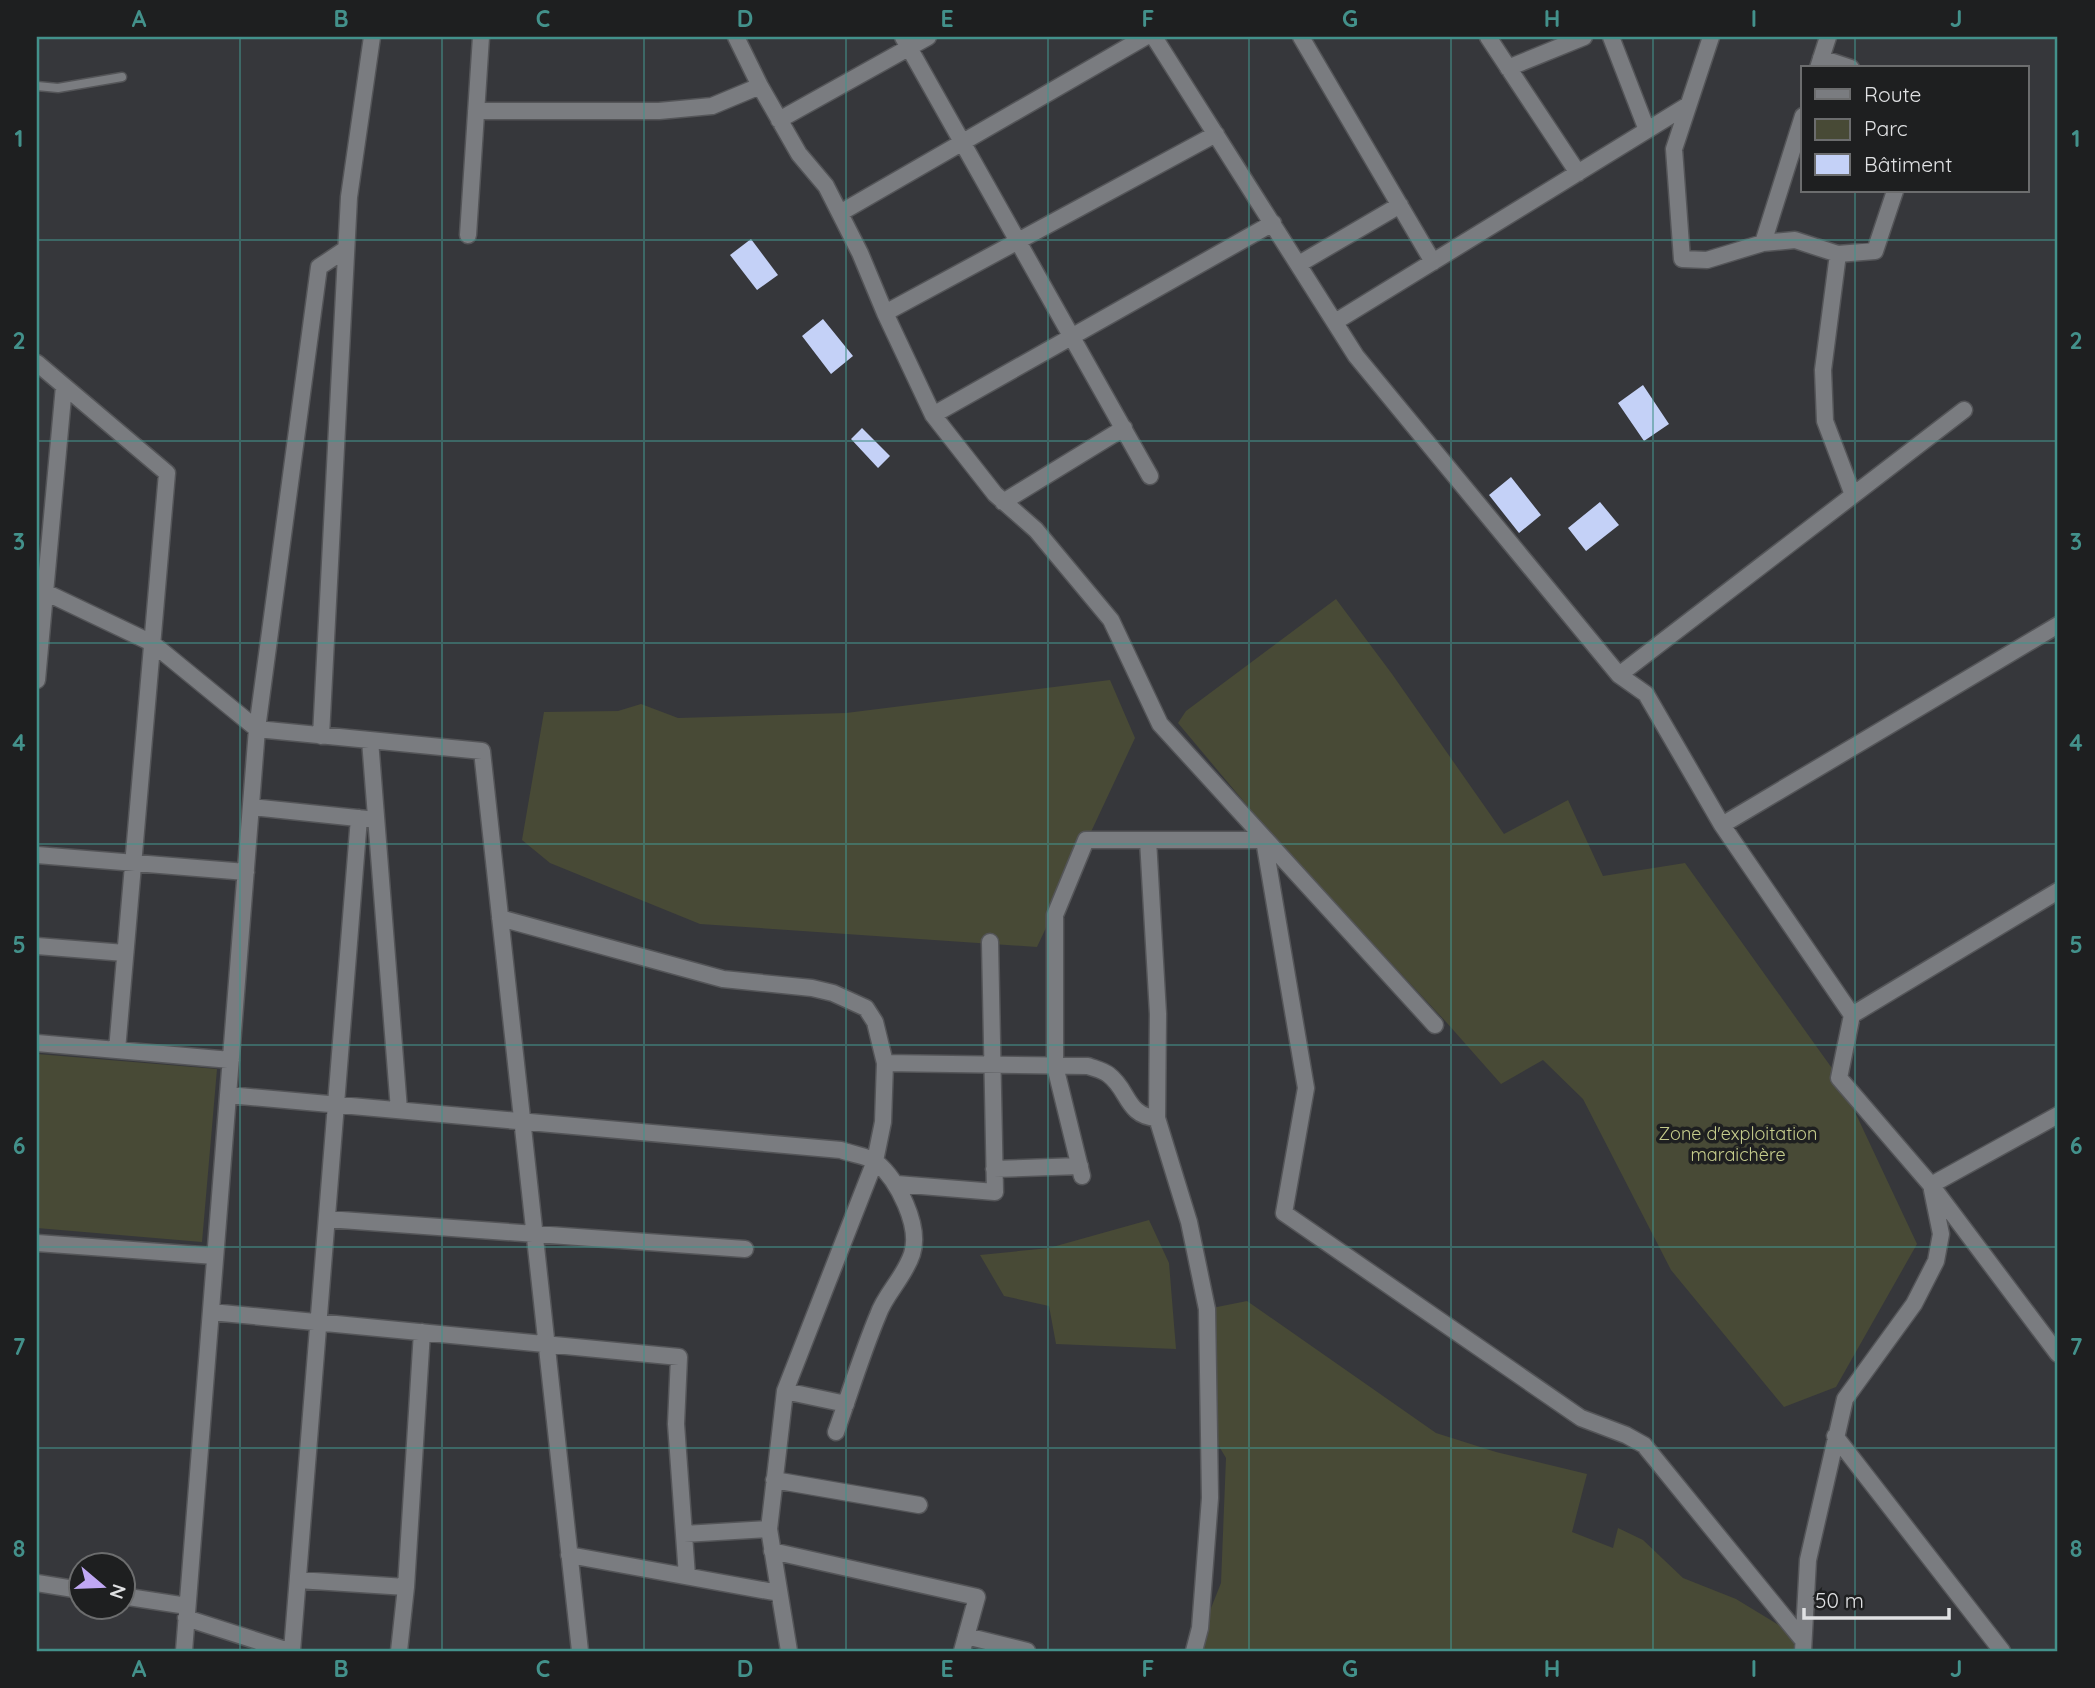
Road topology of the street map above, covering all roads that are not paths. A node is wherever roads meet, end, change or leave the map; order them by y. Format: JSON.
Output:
{"nodes":[{"id":1,"x":372,"y":37,"type":"edge"},
{"id":2,"x":481,"y":37,"type":"edge"},
{"id":3,"x":736,"y":37,"type":"edge"},
{"id":4,"x":928,"y":37,"type":"edge"},
{"id":5,"x":1145,"y":37,"type":"edge"},
{"id":6,"x":1154,"y":37,"type":"edge"},
{"id":7,"x":1301,"y":37,"type":"edge"},
{"id":8,"x":1488,"y":37,"type":"edge"},
{"id":9,"x":1584,"y":37,"type":"edge"},
{"id":10,"x":1611,"y":37,"type":"edge"},
{"id":11,"x":1711,"y":37,"type":"edge"},
{"id":12,"x":1828,"y":37,"type":"edge"},
{"id":13,"x":906,"y":42,"type":"edge"},
{"id":14,"x":1819,"y":63,"type":"edge"},
{"id":15,"x":1838,"y":66,"type":"edge"},
{"id":16,"x":1508,"y":68,"type":"junction"},
{"id":17,"x":121,"y":77,"type":"dead end"},
{"id":18,"x":37,"y":86,"type":"edge"},
{"id":19,"x":760,"y":86,"type":"junction"},
{"id":20,"x":1688,"y":105,"type":"junction"},
{"id":21,"x":476,"y":111,"type":"junction"},
{"id":22,"x":779,"y":120,"type":"junction"},
{"id":23,"x":1801,"y":122,"type":"edge"},
{"id":24,"x":1647,"y":130,"type":"junction"},
{"id":25,"x":1216,"y":134,"type":"junction"},
{"id":26,"x":963,"y":142,"type":"junction"},
{"id":27,"x":1577,"y":173,"type":"junction"},
{"id":28,"x":1895,"y":192,"type":"edge"},
{"id":29,"x":1400,"y":205,"type":"junction"},
{"id":30,"x":840,"y":214,"type":"junction"},
{"id":31,"x":1273,"y":223,"type":"junction"},
{"id":32,"x":468,"y":235,"type":"dead end"},
{"id":33,"x":1018,"y":241,"type":"junction"},
{"id":34,"x":1763,"y":243,"type":"junction"},
{"id":35,"x":346,"y":249,"type":"junction"},
{"id":36,"x":1838,"y":254,"type":"junction"},
{"id":37,"x":1433,"y":262,"type":"junction"},
{"id":38,"x":1299,"y":264,"type":"junction"},
{"id":39,"x":885,"y":313,"type":"junction"},
{"id":40,"x":1335,"y":322,"type":"junction"},
{"id":41,"x":1072,"y":336,"type":"junction"},
{"id":42,"x":37,"y":363,"type":"edge"},
{"id":43,"x":64,"y":386,"type":"junction"},
{"id":44,"x":1964,"y":410,"type":"dead end"},
{"id":45,"x":933,"y":415,"type":"junction"},
{"id":46,"x":1124,"y":428,"type":"junction"},
{"id":47,"x":1150,"y":476,"type":"dead end"},
{"id":48,"x":1853,"y":495,"type":"junction"},
{"id":49,"x":37,"y":499,"type":"edge"},
{"id":50,"x":1003,"y":502,"type":"junction"},
{"id":51,"x":52,"y":511,"type":"junction"},
{"id":52,"x":41,"y":592,"type":"edge"},
{"id":53,"x":2058,"y":625,"type":"edge"},
{"id":54,"x":152,"y":643,"type":"junction"},
{"id":55,"x":1619,"y":674,"type":"junction"},
{"id":56,"x":37,"y":680,"type":"edge"},
{"id":57,"x":257,"y":729,"type":"junction"},
{"id":58,"x":321,"y":736,"type":"junction"},
{"id":59,"x":370,"y":740,"type":"junction"},
{"id":60,"x":251,"y":807,"type":"junction"},
{"id":61,"x":359,"y":818,"type":"junction"},
{"id":62,"x":376,"y":820,"type":"junction"},
{"id":63,"x":1722,"y":825,"type":"junction"},
{"id":64,"x":1148,"y":840,"type":"junction"},
{"id":65,"x":1264,"y":840,"type":"junction"},
{"id":66,"x":37,"y":855,"type":"edge"},
{"id":67,"x":133,"y":863,"type":"junction"},
{"id":68,"x":246,"y":872,"type":"junction"},
{"id":69,"x":2058,"y":891,"type":"edge"},
{"id":70,"x":500,"y":918,"type":"junction"},
{"id":71,"x":990,"y":942,"type":"dead end"},
{"id":72,"x":37,"y":946,"type":"edge"},
{"id":73,"x":125,"y":953,"type":"junction"},
{"id":74,"x":1852,"y":1015,"type":"junction"},
{"id":75,"x":1435,"y":1025,"type":"dead end"},
{"id":76,"x":37,"y":1043,"type":"edge"},
{"id":77,"x":117,"y":1050,"type":"junction"},
{"id":78,"x":231,"y":1060,"type":"junction"},
{"id":79,"x":885,"y":1063,"type":"junction"},
{"id":80,"x":992,"y":1065,"type":"junction"},
{"id":81,"x":1055,"y":1066,"type":"junction"},
{"id":82,"x":228,"y":1095,"type":"junction"},
{"id":83,"x":336,"y":1105,"type":"junction"},
{"id":84,"x":399,"y":1110,"type":"junction"},
{"id":85,"x":2058,"y":1115,"type":"edge"},
{"id":86,"x":1157,"y":1118,"type":"junction"},
{"id":87,"x":522,"y":1122,"type":"junction"},
{"id":88,"x":875,"y":1161,"type":"junction"},
{"id":89,"x":994,"y":1169,"type":"junction"},
{"id":90,"x":897,"y":1184,"type":"junction"},
{"id":91,"x":1931,"y":1185,"type":"junction"},
{"id":92,"x":327,"y":1219,"type":"junction"},
{"id":93,"x":534,"y":1234,"type":"junction"},
{"id":94,"x":37,"y":1242,"type":"edge"},
{"id":95,"x":745,"y":1249,"type":"dead end"},
{"id":96,"x":215,"y":1256,"type":"junction"},
{"id":97,"x":211,"y":1312,"type":"junction"},
{"id":98,"x":318,"y":1322,"type":"junction"},
{"id":99,"x":422,"y":1332,"type":"junction"},
{"id":100,"x":547,"y":1344,"type":"junction"},
{"id":101,"x":2058,"y":1354,"type":"edge"},
{"id":102,"x":785,"y":1391,"type":"junction"},
{"id":103,"x":846,"y":1404,"type":"junction"},
{"id":104,"x":836,"y":1432,"type":"dead end"},
{"id":105,"x":1835,"y":1436,"type":"junction"},
{"id":106,"x":774,"y":1480,"type":"junction"},
{"id":107,"x":919,"y":1505,"type":"dead end"},
{"id":108,"x":769,"y":1529,"type":"junction"},
{"id":109,"x":684,"y":1534,"type":"junction"},
{"id":110,"x":772,"y":1551,"type":"junction"},
{"id":111,"x":569,"y":1555,"type":"junction"},
{"id":112,"x":687,"y":1576,"type":"junction"},
{"id":113,"x":298,"y":1580,"type":"junction"},
{"id":114,"x":37,"y":1583,"type":"edge"},
{"id":115,"x":406,"y":1587,"type":"junction"},
{"id":116,"x":66,"y":1588,"type":"edge"},
{"id":117,"x":779,"y":1592,"type":"junction"},
{"id":118,"x":136,"y":1599,"type":"edge"},
{"id":119,"x":187,"y":1612,"type":"junction"},
{"id":120,"x":964,"y":1644,"type":"edge"},
{"id":121,"x":1803,"y":1645,"type":"edge"},
{"id":122,"x":184,"y":1651,"type":"edge"},
{"id":123,"x":291,"y":1651,"type":"edge"},
{"id":124,"x":399,"y":1651,"type":"edge"},
{"id":125,"x":580,"y":1651,"type":"edge"},
{"id":126,"x":789,"y":1651,"type":"edge"},
{"id":127,"x":1027,"y":1651,"type":"edge"},
{"id":128,"x":1194,"y":1651,"type":"edge"},
{"id":129,"x":2002,"y":1651,"type":"edge"}],
"edges":[{"from":1,"to":35,"type":"street"},
{"from":2,"to":21,"type":"street"},
{"from":3,"to":19,"type":"street"},
{"from":4,"to":13,"type":"street"},
{"from":5,"to":26,"type":"street"},
{"from":6,"to":25,"type":"street"},
{"from":7,"to":29,"type":"street"},
{"from":8,"to":16,"type":"street"},
{"from":9,"to":16,"type":"street"},
{"from":10,"to":24,"type":"street"},
{"from":11,"to":20,"type":"street"},
{"from":12,"to":14,"type":"street"},
{"from":13,"to":22,"type":"street"},
{"from":13,"to":26,"type":"street"},
{"from":14,"to":15,"type":"street"},
{"from":16,"to":27,"type":"street"},
{"from":17,"to":18,"type":"lane"},
{"from":19,"to":21,"type":"street"},
{"from":19,"to":22,"type":"street"},
{"from":20,"to":24,"type":"street"},
{"from":20,"to":34,"type":"street"},
{"from":21,"to":32,"type":"street"},
{"from":22,"to":30,"type":"street"},
{"from":23,"to":34,"type":"street"},
{"from":24,"to":27,"type":"street"},
{"from":25,"to":31,"type":"street"},
{"from":25,"to":33,"type":"street"},
{"from":26,"to":30,"type":"street"},
{"from":26,"to":33,"type":"street"},
{"from":27,"to":37,"type":"street"},
{"from":28,"to":36,"type":"street"},
{"from":29,"to":37,"type":"street"},
{"from":29,"to":38,"type":"street"},
{"from":30,"to":39,"type":"street"},
{"from":31,"to":38,"type":"street"},
{"from":31,"to":41,"type":"street"},
{"from":33,"to":39,"type":"street"},
{"from":33,"to":41,"type":"street"},
{"from":34,"to":36,"type":"street"},
{"from":35,"to":57,"type":"street"},
{"from":35,"to":58,"type":"street"},
{"from":36,"to":48,"type":"street"},
{"from":37,"to":40,"type":"street"},
{"from":38,"to":40,"type":"street"},
{"from":39,"to":45,"type":"street"},
{"from":40,"to":55,"type":"street"},
{"from":41,"to":45,"type":"street"},
{"from":41,"to":46,"type":"street"},
{"from":42,"to":43,"type":"street"},
{"from":43,"to":51,"type":"street"},
{"from":43,"to":54,"type":"street"},
{"from":44,"to":48,"type":"street"},
{"from":45,"to":50,"type":"street"},
{"from":46,"to":47,"type":"street"},
{"from":46,"to":50,"type":"street"},
{"from":48,"to":55,"type":"street"},
{"from":49,"to":51,"type":"street"},
{"from":50,"to":65,"type":"street"},
{"from":51,"to":52,"type":"street"},
{"from":52,"to":54,"type":"street"},
{"from":52,"to":56,"type":"street"},
{"from":53,"to":63,"type":"street"},
{"from":54,"to":57,"type":"street"},
{"from":54,"to":67,"type":"street"},
{"from":55,"to":63,"type":"street"},
{"from":57,"to":58,"type":"street"},
{"from":57,"to":60,"type":"street"},
{"from":58,"to":59,"type":"street"},
{"from":59,"to":62,"type":"street"},
{"from":59,"to":70,"type":"street"},
{"from":60,"to":61,"type":"street"},
{"from":60,"to":68,"type":"street"},
{"from":61,"to":62,"type":"street"},
{"from":61,"to":83,"type":"street"},
{"from":62,"to":84,"type":"street"},
{"from":63,"to":74,"type":"street"},
{"from":64,"to":65,"type":"street"},
{"from":64,"to":81,"type":"street"},
{"from":64,"to":86,"type":"street"},
{"from":65,"to":75,"type":"street"},
{"from":65,"to":121,"type":"street"},
{"from":66,"to":67,"type":"street"},
{"from":67,"to":68,"type":"street"},
{"from":67,"to":73,"type":"street"},
{"from":68,"to":78,"type":"street"},
{"from":69,"to":74,"type":"street"},
{"from":70,"to":79,"type":"street"},
{"from":70,"to":87,"type":"street"},
{"from":71,"to":80,"type":"street"},
{"from":72,"to":73,"type":"street"},
{"from":73,"to":77,"type":"street"},
{"from":74,"to":91,"type":"street"},
{"from":76,"to":77,"type":"street"},
{"from":77,"to":78,"type":"street"},
{"from":78,"to":82,"type":"street"},
{"from":79,"to":80,"type":"street"},
{"from":79,"to":88,"type":"street"},
{"from":80,"to":81,"type":"street"},
{"from":80,"to":89,"type":"street"},
{"from":81,"to":86,"type":"street"},
{"from":81,"to":89,"type":"street"},
{"from":82,"to":83,"type":"street"},
{"from":82,"to":96,"type":"street"},
{"from":83,"to":84,"type":"street"},
{"from":83,"to":92,"type":"street"},
{"from":84,"to":87,"type":"street"},
{"from":85,"to":91,"type":"street"},
{"from":86,"to":128,"type":"street"},
{"from":87,"to":88,"type":"street"},
{"from":87,"to":93,"type":"street"},
{"from":88,"to":90,"type":"street"},
{"from":88,"to":102,"type":"street"},
{"from":89,"to":90,"type":"street"},
{"from":90,"to":103,"type":"street"},
{"from":91,"to":101,"type":"street"},
{"from":91,"to":105,"type":"street"},
{"from":92,"to":93,"type":"street"},
{"from":92,"to":98,"type":"street"},
{"from":93,"to":95,"type":"street"},
{"from":93,"to":100,"type":"street"},
{"from":94,"to":96,"type":"street"},
{"from":96,"to":97,"type":"street"},
{"from":97,"to":98,"type":"street"},
{"from":97,"to":119,"type":"street"},
{"from":98,"to":99,"type":"street"},
{"from":98,"to":113,"type":"street"},
{"from":99,"to":100,"type":"street"},
{"from":99,"to":115,"type":"street"},
{"from":100,"to":109,"type":"street"},
{"from":100,"to":111,"type":"street"},
{"from":102,"to":103,"type":"street"},
{"from":102,"to":106,"type":"street"},
{"from":103,"to":104,"type":"street"},
{"from":105,"to":121,"type":"street"},
{"from":105,"to":129,"type":"street"},
{"from":106,"to":107,"type":"street"},
{"from":106,"to":108,"type":"street"},
{"from":108,"to":109,"type":"street"},
{"from":108,"to":110,"type":"street"},
{"from":109,"to":112,"type":"street"},
{"from":110,"to":117,"type":"street"},
{"from":110,"to":120,"type":"street"},
{"from":111,"to":112,"type":"street"},
{"from":111,"to":125,"type":"street"},
{"from":112,"to":117,"type":"street"},
{"from":113,"to":115,"type":"street"},
{"from":113,"to":123,"type":"street"},
{"from":114,"to":116,"type":"street"},
{"from":115,"to":124,"type":"street"},
{"from":117,"to":126,"type":"street"},
{"from":118,"to":119,"type":"street"},
{"from":119,"to":122,"type":"street"},
{"from":119,"to":123,"type":"street"},
{"from":120,"to":127,"type":"street"}]}
